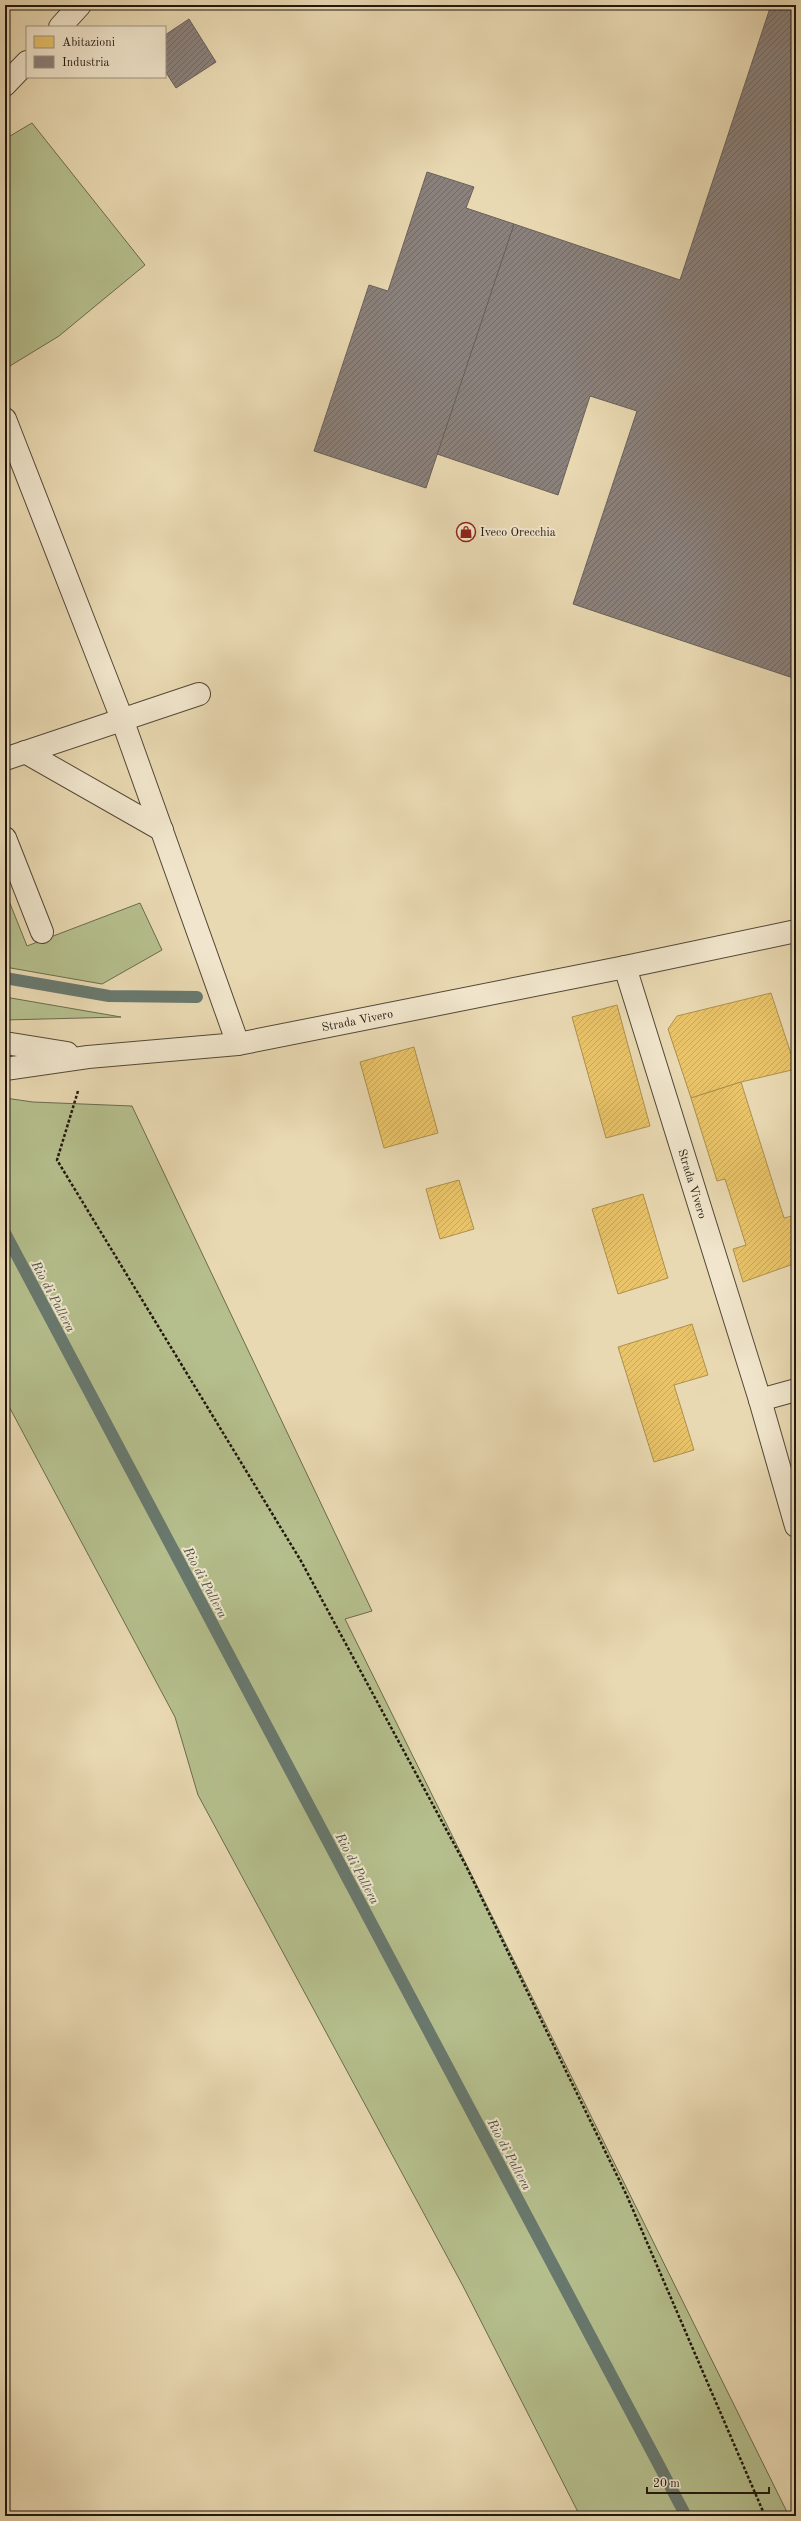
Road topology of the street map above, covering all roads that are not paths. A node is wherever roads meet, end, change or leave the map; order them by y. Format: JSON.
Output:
{"nodes":[{"id":1,"x":80,"y":5,"type":"edge"},
{"id":2,"x":61,"y":26,"type":"edge"},
{"id":3,"x":26,"y":63,"type":"edge"},
{"id":4,"x":5,"y":85,"type":"edge"},
{"id":5,"x":5,"y":419,"type":"edge"},
{"id":6,"x":199,"y":694,"type":"dead end"},
{"id":7,"x":122,"y":719,"type":"junction"},
{"id":8,"x":15,"y":756,"type":"edge"},
{"id":9,"x":162,"y":830,"type":"junction"},
{"id":10,"x":5,"y":838,"type":"edge"},
{"id":11,"x":796,"y":930,"type":"edge"},
{"id":12,"x":42,"y":932,"type":"dead end"},
{"id":13,"x":625,"y":968,"type":"junction"},
{"id":14,"x":5,"y":1043,"type":"edge"},
{"id":15,"x":238,"y":1044,"type":"junction"},
{"id":16,"x":88,"y":1057,"type":"junction"},
{"id":17,"x":5,"y":1069,"type":"edge"},
{"id":18,"x":796,"y":1390,"type":"edge"},
{"id":19,"x":760,"y":1400,"type":"junction"},
{"id":20,"x":796,"y":1526,"type":"edge"}],
"edges":[{"from":1,"to":2,"type":"street"},
{"from":3,"to":4,"type":"street"},
{"from":5,"to":7,"type":"street"},
{"from":6,"to":7,"type":"street"},
{"from":7,"to":8,"type":"street"},
{"from":7,"to":9,"type":"street"},
{"from":8,"to":9,"type":"street"},
{"from":9,"to":15,"type":"street"},
{"from":10,"to":12,"type":"street"},
{"from":11,"to":13,"type":"street","name":"Strada Vivero"},
{"from":13,"to":15,"type":"street","name":"Strada Vivero"},
{"from":13,"to":19,"type":"street","name":"Strada Vivero"},
{"from":14,"to":16,"type":"street","name":"Strada Vivero"},
{"from":15,"to":16,"type":"street","name":"Strada Vivero"},
{"from":16,"to":17,"type":"street","name":"Strada Vivero"},
{"from":18,"to":19,"type":"street"},
{"from":19,"to":20,"type":"street","name":"Strada Vivero"}]}
